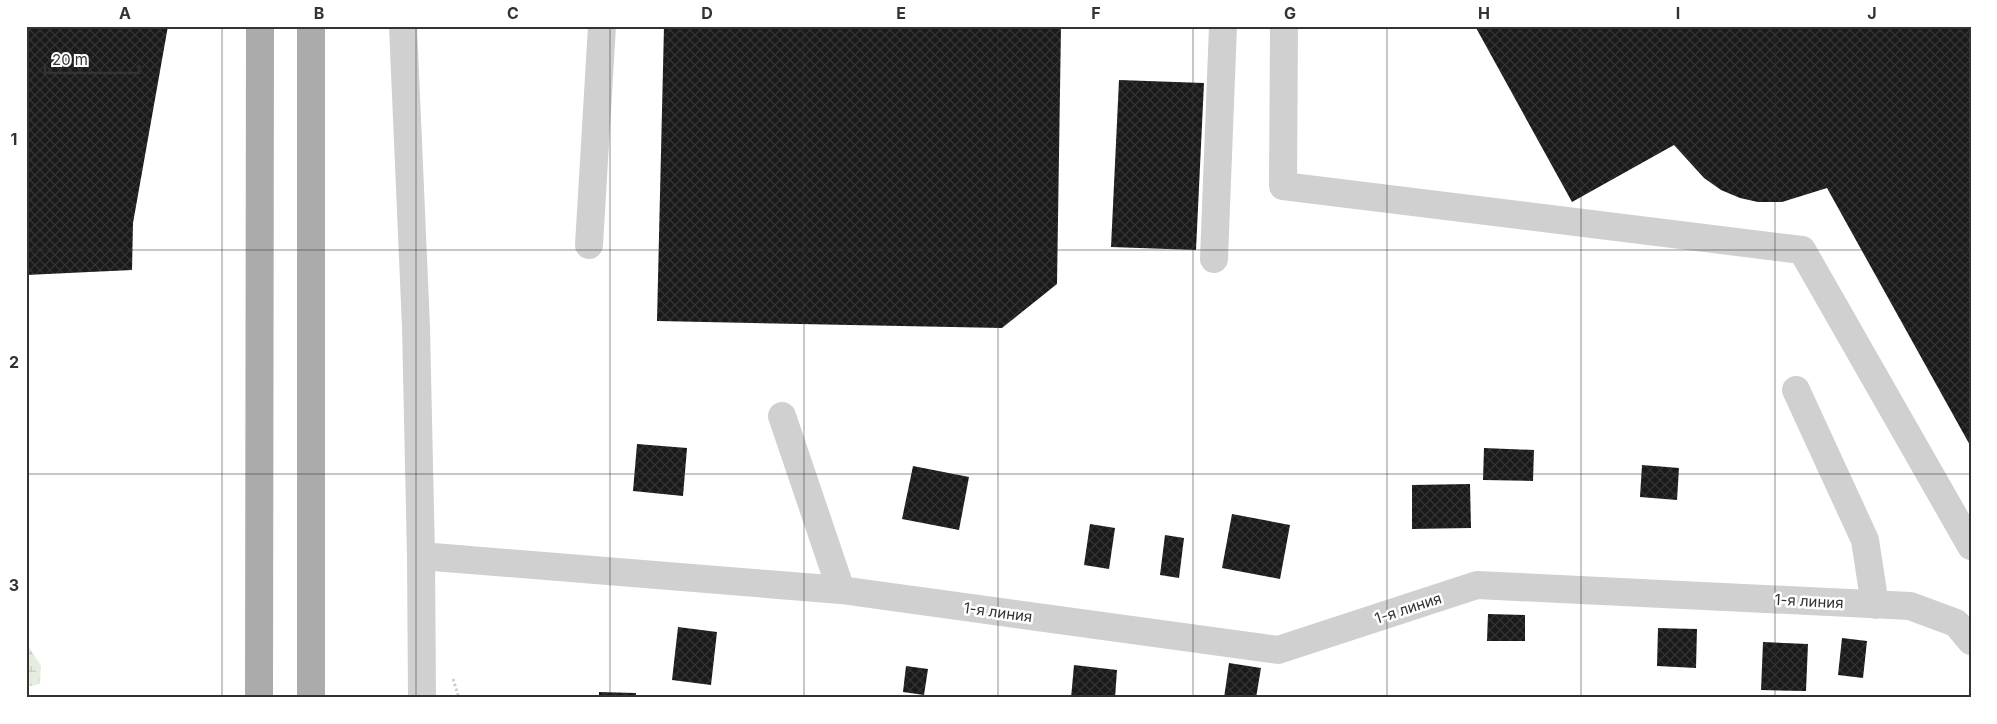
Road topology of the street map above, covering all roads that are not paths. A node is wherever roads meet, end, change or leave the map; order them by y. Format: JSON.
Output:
{"nodes":[{"id":1,"x":260,"y":26,"type":"edge"},
{"id":2,"x":311,"y":26,"type":"edge"},
{"id":3,"x":403,"y":26,"type":"edge"},
{"id":4,"x":602,"y":26,"type":"edge"},
{"id":5,"x":1223,"y":26,"type":"edge"},
{"id":6,"x":1284,"y":26,"type":"edge"},
{"id":7,"x":589,"y":246,"type":"dead end"},
{"id":8,"x":1214,"y":259,"type":"dead end"},
{"id":9,"x":1796,"y":390,"type":"dead end"},
{"id":10,"x":782,"y":416,"type":"dead end"},
{"id":11,"x":1971,"y":546,"type":"edge"},
{"id":12,"x":421,"y":556,"type":"junction"},
{"id":13,"x":841,"y":590,"type":"junction"},
{"id":14,"x":1875,"y":605,"type":"junction"},
{"id":15,"x":1971,"y":642,"type":"edge"},
{"id":16,"x":259,"y":698,"type":"edge"},
{"id":17,"x":311,"y":698,"type":"edge"},
{"id":18,"x":422,"y":698,"type":"edge"}],
"edges":[{"from":1,"to":16,"type":"main road"},
{"from":2,"to":17,"type":"main road"},
{"from":3,"to":12,"type":"street"},
{"from":4,"to":7,"type":"street"},
{"from":5,"to":8,"type":"street"},
{"from":6,"to":11,"type":"street"},
{"from":9,"to":14,"type":"street"},
{"from":10,"to":13,"type":"street"},
{"from":12,"to":13,"type":"street","name":"1-я линия"},
{"from":12,"to":18,"type":"street"},
{"from":13,"to":14,"type":"street","name":"1-я линия"},
{"from":14,"to":15,"type":"street","name":"1-я линия"}]}
